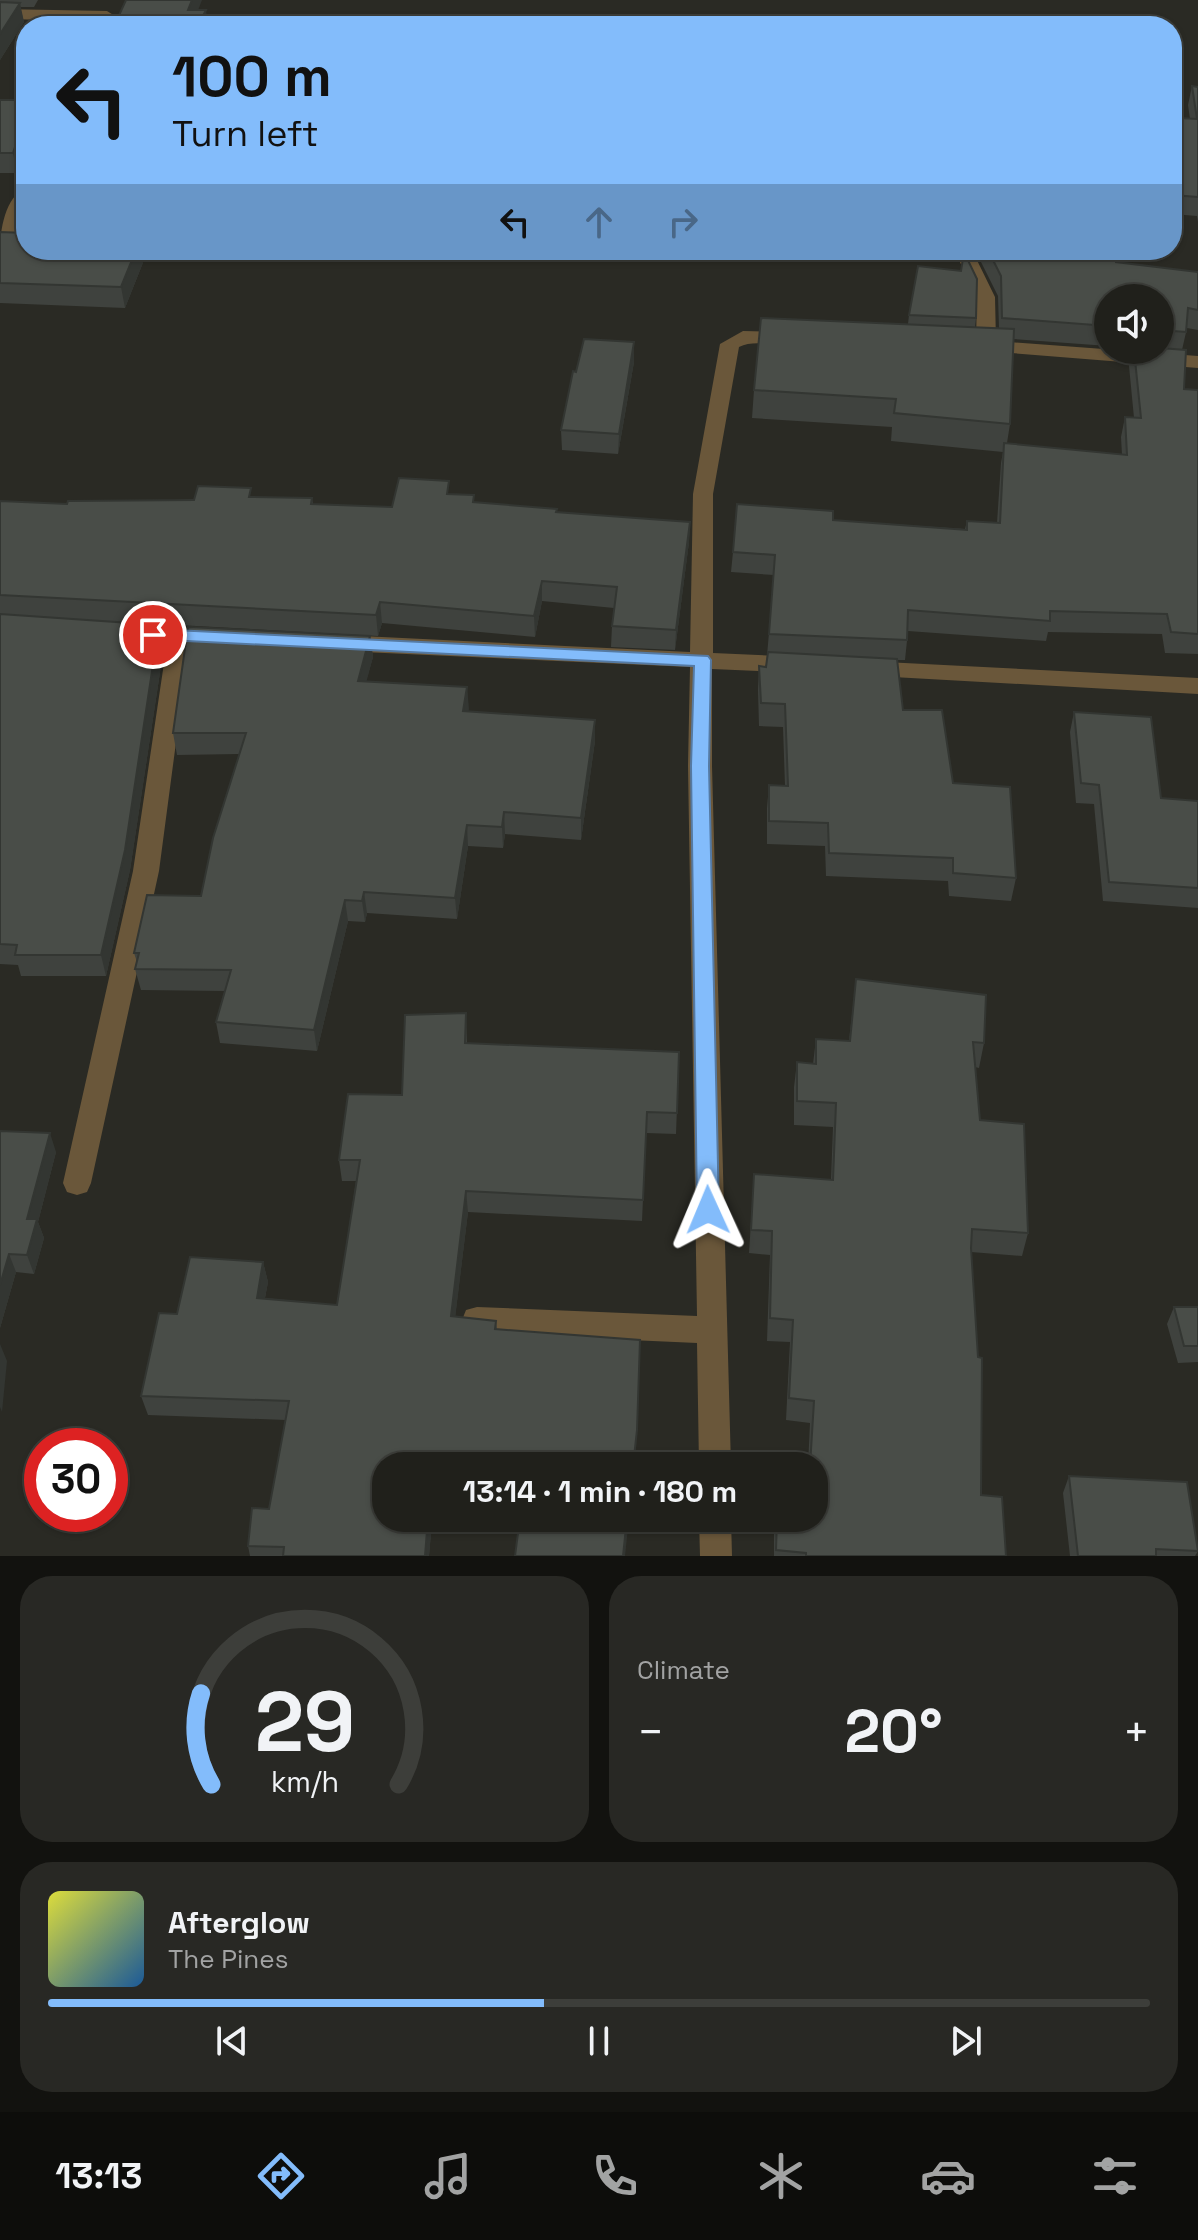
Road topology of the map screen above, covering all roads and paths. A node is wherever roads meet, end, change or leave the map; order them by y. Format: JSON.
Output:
{"nodes":[{"id":1,"x":0,"y":14,"type":"edge"},
{"id":2,"x":30,"y":16,"type":"edge"},
{"id":3,"x":16,"y":214,"type":"edge"},
{"id":4,"x":0,"y":245,"type":"edge"},
{"id":5,"x":968,"y":260,"type":"edge"},
{"id":6,"x":815,"y":339,"type":"edge"},
{"id":7,"x":955,"y":345,"type":"edge"},
{"id":8,"x":986,"y":346,"type":"junction"},
{"id":9,"x":1198,"y":362,"type":"edge"},
{"id":10,"x":111,"y":633,"type":"edge"},
{"id":11,"x":179,"y":636,"type":"junction"},
{"id":12,"x":241,"y":639,"type":"edge"},
{"id":13,"x":318,"y":642,"type":"edge"},
{"id":14,"x":702,"y":660,"type":"junction"},
{"id":15,"x":1198,"y":686,"type":"edge"},
{"id":16,"x":77,"y":1183,"type":"dead end"},
{"id":17,"x":477,"y":1320,"type":"edge"},
{"id":18,"x":714,"y":1330,"type":"junction"},
{"id":19,"x":715,"y":1452,"type":"edge"},
{"id":20,"x":715,"y":1532,"type":"edge"},
{"id":21,"x":716,"y":1556,"type":"edge"}],
"edges":[{"from":1,"to":2,"type":"street"},
{"from":3,"to":4,"type":"street"},
{"from":5,"to":8,"type":"street"},
{"from":6,"to":14,"type":"street"},
{"from":7,"to":8,"type":"street"},
{"from":8,"to":9,"type":"street"},
{"from":10,"to":11,"type":"street"},
{"from":11,"to":12,"type":"street"},
{"from":11,"to":16,"type":"street"},
{"from":13,"to":14,"type":"street"},
{"from":14,"to":15,"type":"street"},
{"from":14,"to":18,"type":"street"},
{"from":17,"to":18,"type":"street"},
{"from":18,"to":19,"type":"street"},
{"from":20,"to":21,"type":"street"}]}
